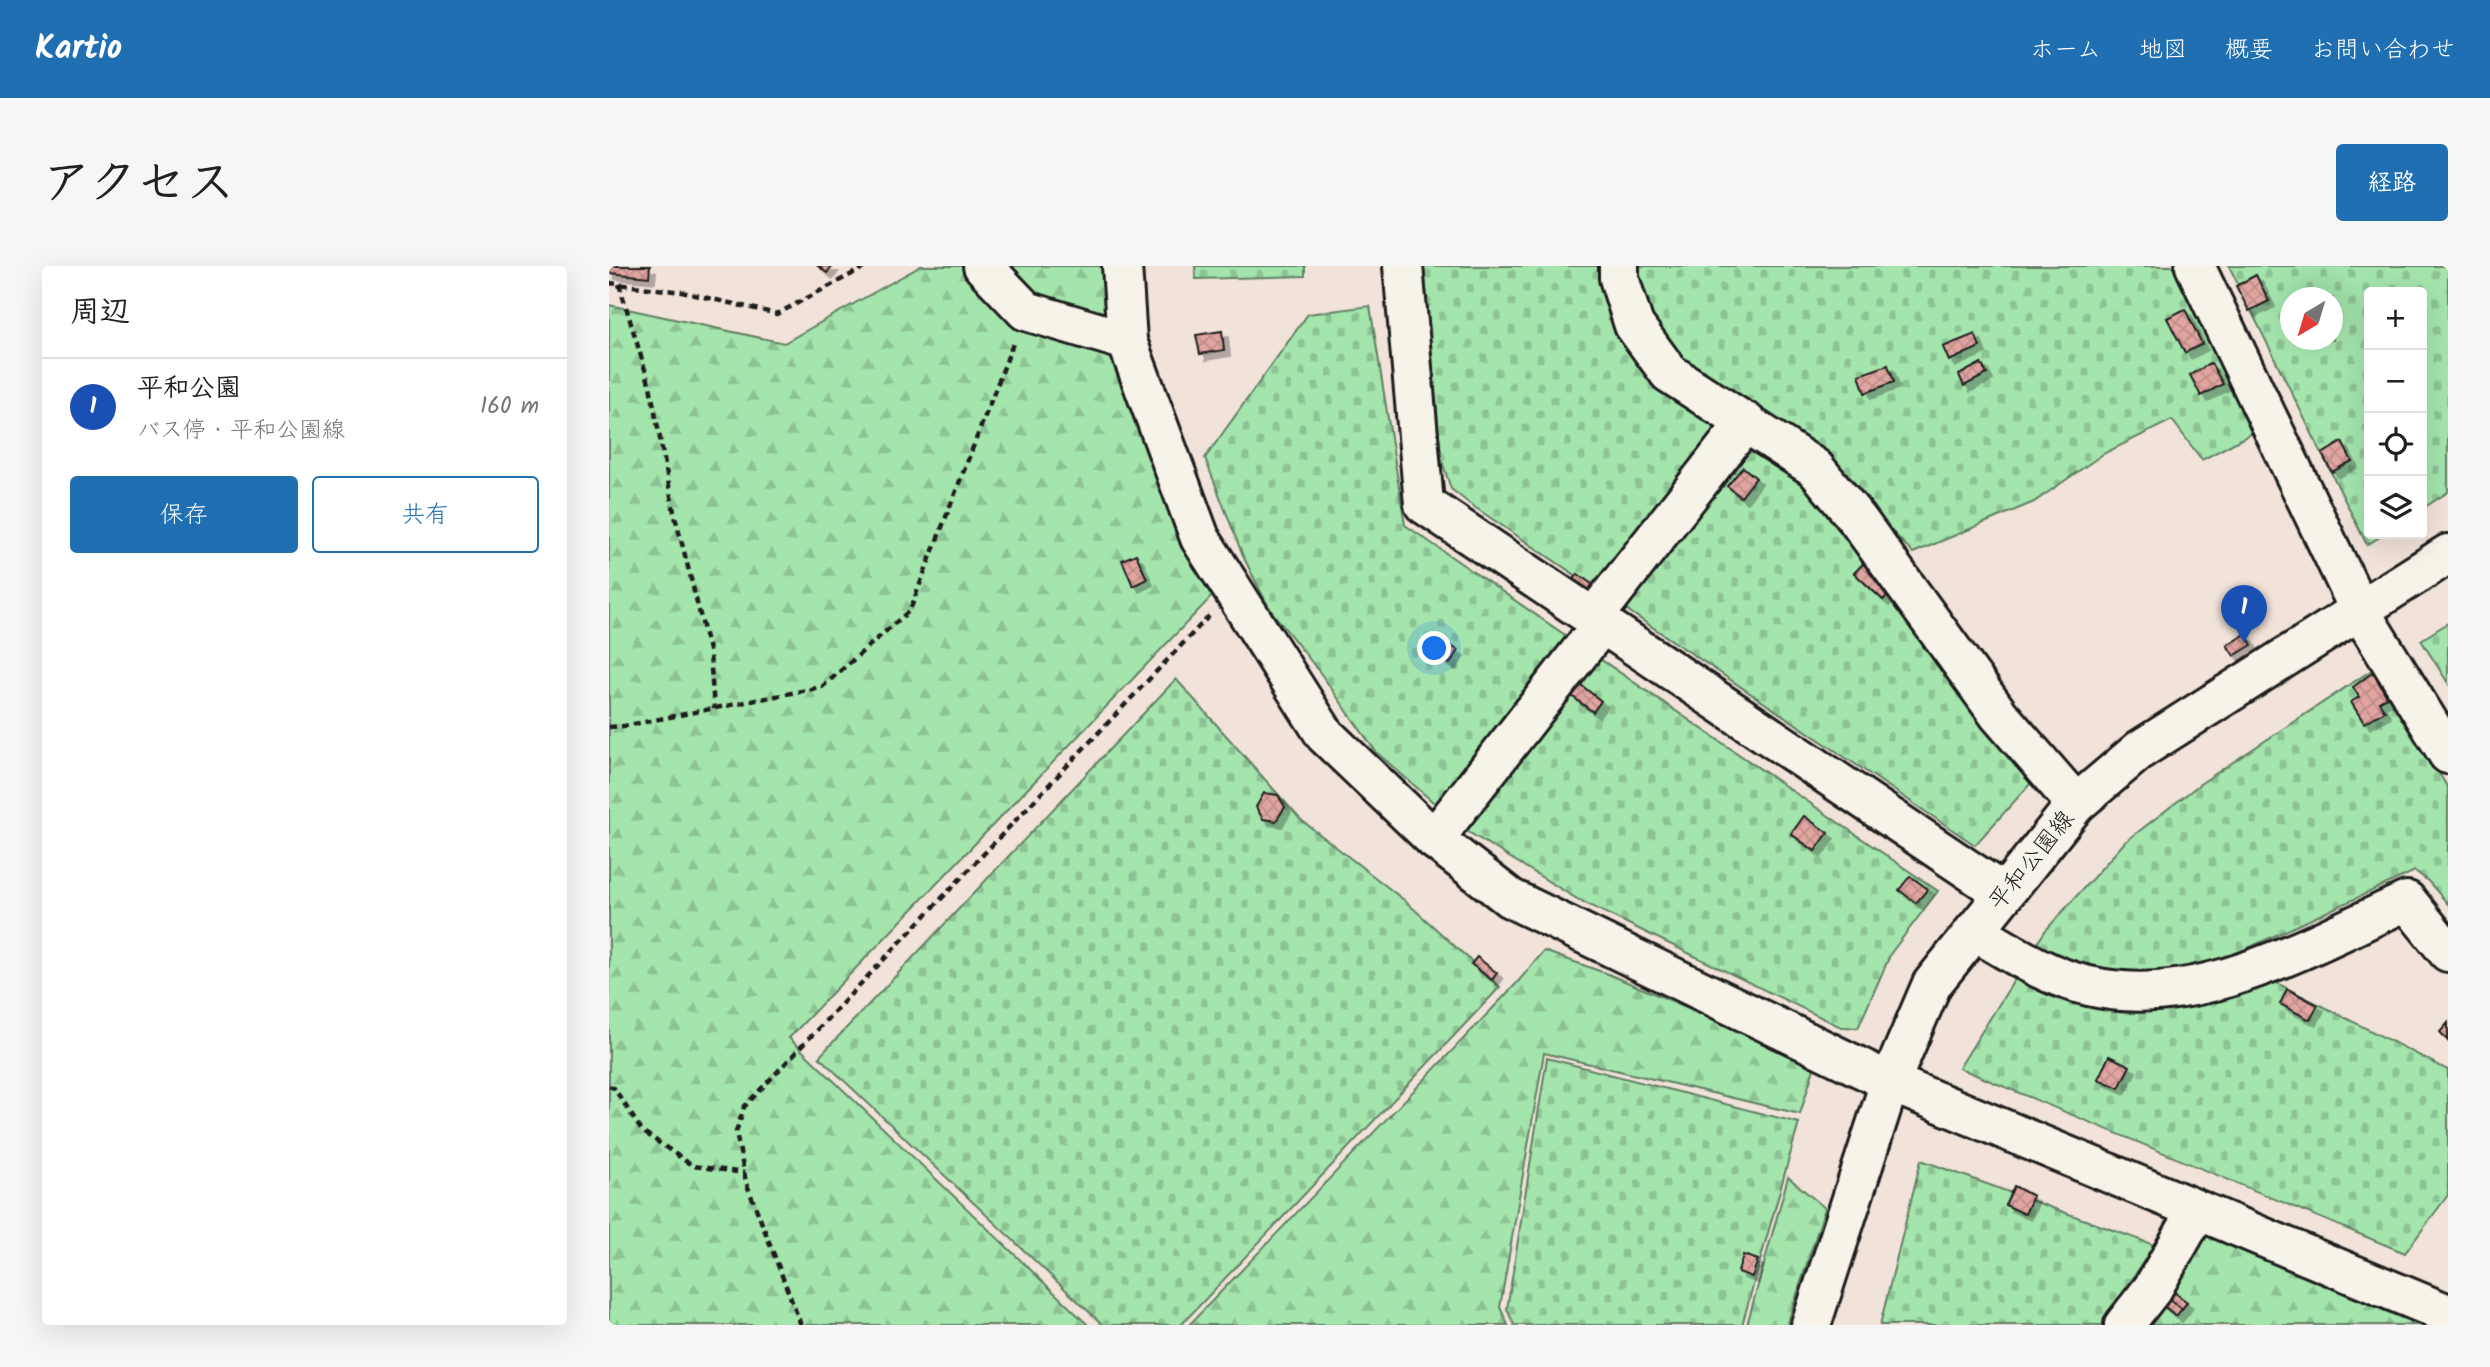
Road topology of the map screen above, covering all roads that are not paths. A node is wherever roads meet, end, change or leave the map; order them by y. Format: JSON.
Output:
{"nodes":[{"id":1,"x":983,"y":266,"type":"edge"},
{"id":2,"x":1122,"y":266,"type":"edge"},
{"id":3,"x":1403,"y":266,"type":"edge"},
{"id":4,"x":1619,"y":266,"type":"edge"},
{"id":5,"x":2195,"y":266,"type":"edge"},
{"id":6,"x":1127,"y":341,"type":"junction"},
{"id":7,"x":1747,"y":422,"type":"junction"},
{"id":8,"x":2448,"y":554,"type":"edge"},
{"id":9,"x":2360,"y":611,"type":"junction"},
{"id":10,"x":1598,"y":621,"type":"junction"},
{"id":11,"x":2448,"y":754,"type":"edge"},
{"id":12,"x":2076,"y":804,"type":"junction"},
{"id":13,"x":1434,"y":839,"type":"junction"},
{"id":14,"x":2003,"y":893,"type":"junction"},
{"id":15,"x":1973,"y":932,"type":"junction"},
{"id":16,"x":2448,"y":951,"type":"edge"},
{"id":17,"x":1890,"y":1082,"type":"junction"},
{"id":18,"x":2197,"y":1211,"type":"junction"},
{"id":19,"x":2448,"y":1314,"type":"edge"},
{"id":20,"x":1811,"y":1325,"type":"edge"},
{"id":21,"x":2124,"y":1325,"type":"edge"}],
"edges":[{"from":1,"to":6,"type":"street"},
{"from":2,"to":6,"type":"street"},
{"from":3,"to":10,"type":"street"},
{"from":4,"to":7,"type":"street"},
{"from":5,"to":9,"type":"street"},
{"from":6,"to":13,"type":"street"},
{"from":7,"to":10,"type":"street"},
{"from":7,"to":12,"type":"street"},
{"from":8,"to":9,"type":"street","name":"平和公園線"},
{"from":9,"to":11,"type":"street"},
{"from":9,"to":12,"type":"street","name":"平和公園線"},
{"from":10,"to":13,"type":"street"},
{"from":10,"to":14,"type":"street"},
{"from":12,"to":14,"type":"street","name":"平和公園線"},
{"from":13,"to":17,"type":"street"},
{"from":14,"to":15,"type":"street","name":"平和公園線"},
{"from":15,"to":16,"type":"street"},
{"from":15,"to":17,"type":"street","name":"平和公園線"},
{"from":17,"to":18,"type":"street"},
{"from":17,"to":20,"type":"street","name":"平和公園線"},
{"from":18,"to":19,"type":"street"},
{"from":18,"to":21,"type":"street"}]}
